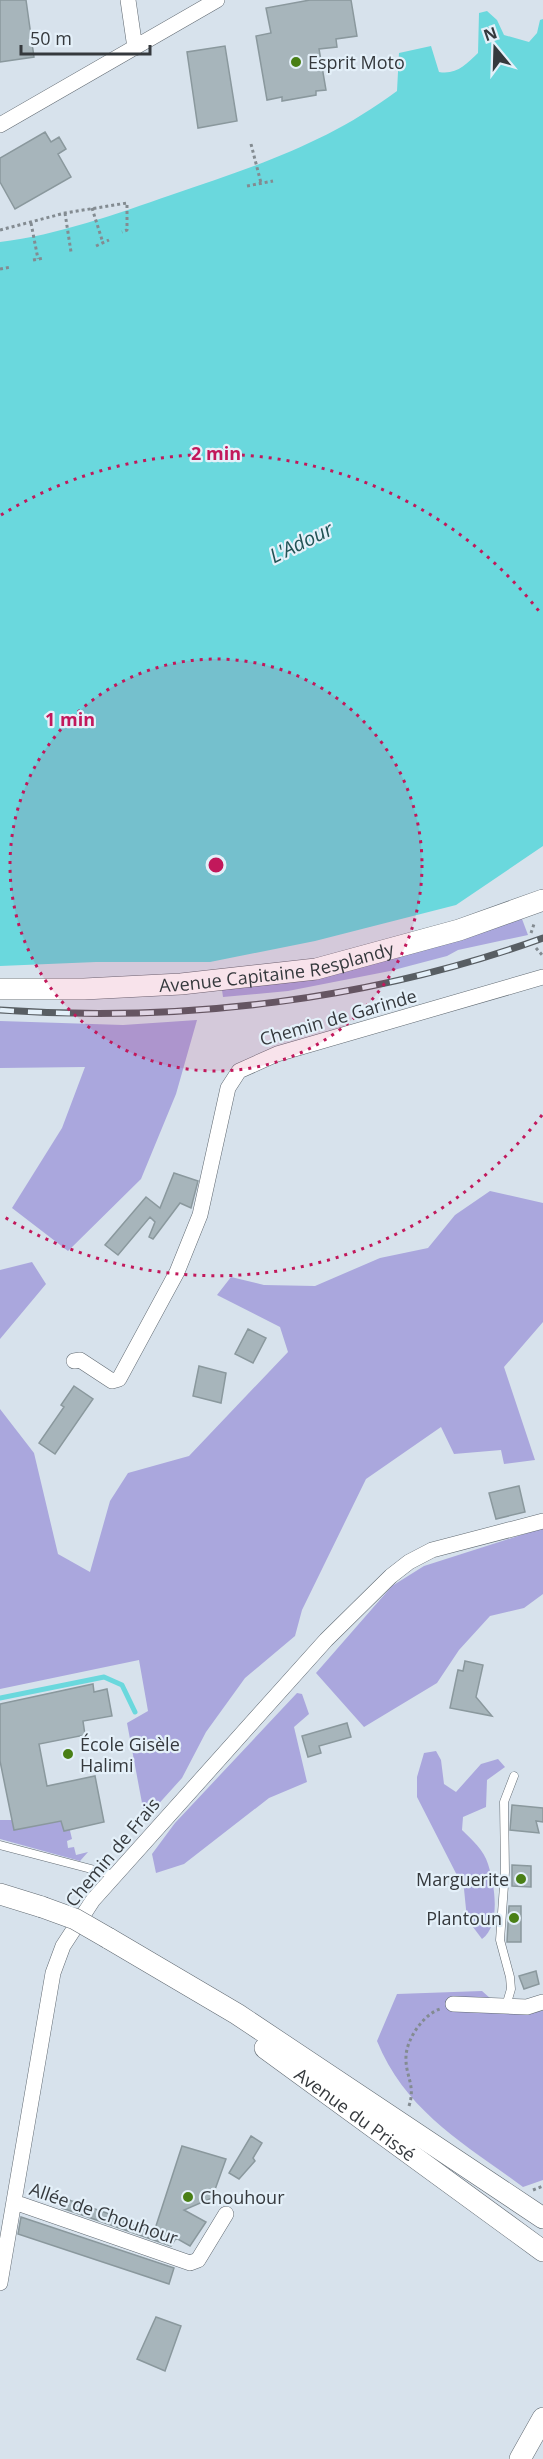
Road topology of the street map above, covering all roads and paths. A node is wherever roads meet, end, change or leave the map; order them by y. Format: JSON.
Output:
{"nodes":[{"id":1,"x":128,"y":0,"type":"edge"},
{"id":2,"x":217,"y":0,"type":"edge"},
{"id":3,"x":135,"y":48,"type":"junction"},
{"id":4,"x":0,"y":125,"type":"edge"},
{"id":5,"x":251,"y":144,"type":"dead end"},
{"id":6,"x":273,"y":181,"type":"dead end"},
{"id":7,"x":261,"y":183,"type":"junction"},
{"id":8,"x":248,"y":186,"type":"dead end"},
{"id":9,"x":92,"y":208,"type":"junction"},
{"id":10,"x":65,"y":213,"type":"junction"},
{"id":11,"x":31,"y":222,"type":"junction"},
{"id":12,"x":0,"y":230,"type":"edge"},
{"id":13,"x":123,"y":232,"type":"dead end"},
{"id":14,"x":109,"y":240,"type":"dead end"},
{"id":15,"x":103,"y":243,"type":"junction"},
{"id":16,"x":96,"y":246,"type":"dead end"},
{"id":17,"x":71,"y":252,"type":"dead end"},
{"id":18,"x":44,"y":258,"type":"dead end"},
{"id":19,"x":38,"y":259,"type":"junction"},
{"id":20,"x":33,"y":260,"type":"dead end"},
{"id":21,"x":10,"y":267,"type":"dead end"},
{"id":22,"x":0,"y":269,"type":"edge"},
{"id":23,"x":543,"y":900,"type":"edge"},
{"id":24,"x":543,"y":920,"type":"edge"},
{"id":25,"x":531,"y":933,"type":"dead end"},
{"id":26,"x":536,"y":948,"type":"dead end"},
{"id":27,"x":543,"y":956,"type":"edge"},
{"id":28,"x":543,"y":977,"type":"edge"},
{"id":29,"x":0,"y":989,"type":"edge"},
{"id":30,"x":74,"y":1361,"type":"dead end"},
{"id":31,"x":543,"y":1521,"type":"edge"},
{"id":32,"x":514,"y":1776,"type":"dead end"},
{"id":33,"x":0,"y":1845,"type":"edge"},
{"id":34,"x":114,"y":1875,"type":"junction"},
{"id":35,"x":0,"y":1894,"type":"edge"},
{"id":36,"x":171,"y":1977,"type":"junction"},
{"id":37,"x":543,"y":2002,"type":"edge"},
{"id":38,"x":453,"y":2004,"type":"joint"},
{"id":39,"x":506,"y":2006,"type":"junction"},
{"id":40,"x":407,"y":2110,"type":"dead end"},
{"id":41,"x":14,"y":2202,"type":"junction"},
{"id":42,"x":226,"y":2214,"type":"dead end"},
{"id":43,"x":543,"y":2218,"type":"edge"},
{"id":44,"x":543,"y":2251,"type":"edge"},
{"id":45,"x":0,"y":2283,"type":"edge"},
{"id":46,"x":543,"y":2418,"type":"edge"},
{"id":47,"x":520,"y":2459,"type":"edge"}],
"edges":[{"from":1,"to":3,"type":"street"},
{"from":2,"to":3,"type":"street"},
{"from":3,"to":4,"type":"street"},
{"from":5,"to":7,"type":"path"},
{"from":6,"to":7,"type":"path"},
{"from":7,"to":8,"type":"path"},
{"from":9,"to":10,"type":"path"},
{"from":9,"to":13,"type":"path"},
{"from":9,"to":15,"type":"path"},
{"from":10,"to":11,"type":"path"},
{"from":10,"to":17,"type":"path"},
{"from":11,"to":12,"type":"path"},
{"from":11,"to":19,"type":"path"},
{"from":14,"to":15,"type":"path"},
{"from":15,"to":16,"type":"path"},
{"from":18,"to":19,"type":"path"},
{"from":19,"to":20,"type":"path"},
{"from":21,"to":22,"type":"path"},
{"from":23,"to":29,"type":"main road","name":"Avenue Capitaine Resplandy"},
{"from":24,"to":25,"type":"path"},
{"from":26,"to":27,"type":"path"},
{"from":28,"to":30,"type":"street","name":"Chemin de Garinde"},
{"from":31,"to":34,"type":"street","name":"Chemin de Frais"},
{"from":32,"to":39,"type":"lane"},
{"from":33,"to":34,"type":"lane"},
{"from":34,"to":41,"type":"street","name":"Chemin de Frais"},
{"from":35,"to":36,"type":"main road","name":"Avenue du Prissé","bridge":true},
{"from":36,"to":43,"type":"main road","name":"Avenue du Prissé"},
{"from":36,"to":44,"type":"main road","name":"Avenue du Prissé"},
{"from":37,"to":39,"type":"street"},
{"from":38,"to":39,"type":"street"},
{"from":38,"to":40,"type":"path"},
{"from":41,"to":42,"type":"street","name":"Allée de Chouhour"},
{"from":41,"to":45,"type":"street","name":"Chemin de Frais"},
{"from":46,"to":47,"type":"main road"}]}
